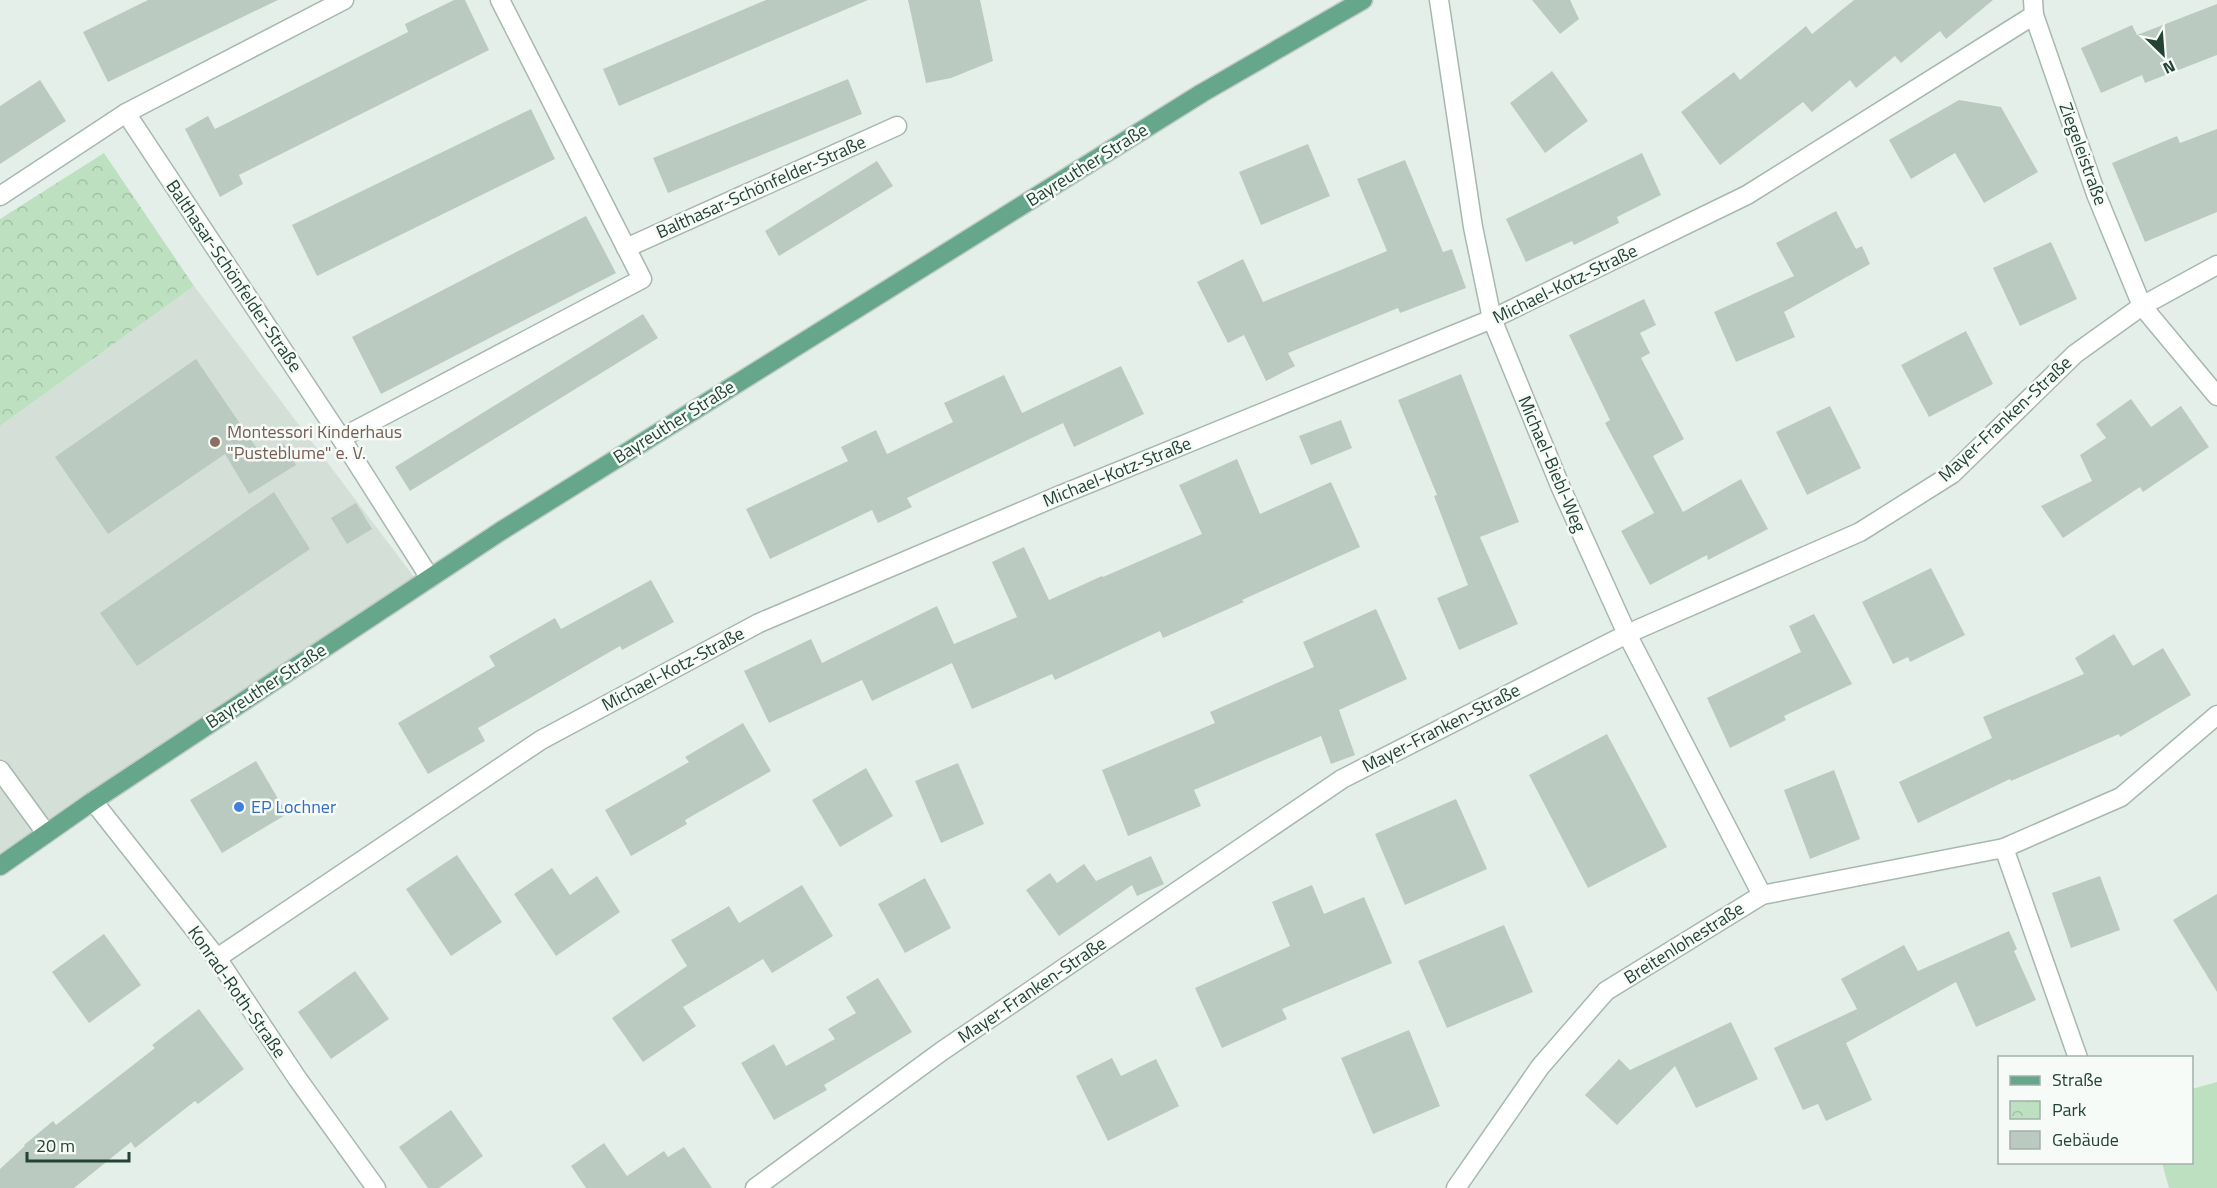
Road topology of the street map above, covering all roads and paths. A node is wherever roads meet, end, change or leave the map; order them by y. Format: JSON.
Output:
{"nodes":[{"id":1,"x":344,"y":0,"type":"edge"},
{"id":2,"x":500,"y":0,"type":"edge"},
{"id":3,"x":1363,"y":0,"type":"edge"},
{"id":4,"x":1439,"y":0,"type":"edge"},
{"id":5,"x":2034,"y":8,"type":"edge"},
{"id":6,"x":126,"y":113,"type":"junction"},
{"id":7,"x":897,"y":126,"type":"dead end"},
{"id":8,"x":0,"y":196,"type":"edge"},
{"id":9,"x":626,"y":248,"type":"junction"},
{"id":10,"x":2217,"y":265,"type":"edge"},
{"id":11,"x":2142,"y":306,"type":"junction"},
{"id":12,"x":1492,"y":319,"type":"junction"},
{"id":13,"x":2217,"y":396,"type":"edge"},
{"id":14,"x":341,"y":438,"type":"junction"},
{"id":15,"x":430,"y":578,"type":"junction"},
{"id":16,"x":1627,"y":634,"type":"junction"},
{"id":17,"x":2217,"y":716,"type":"edge"},
{"id":18,"x":0,"y":770,"type":"edge"},
{"id":19,"x":93,"y":801,"type":"junction"},
{"id":20,"x":46,"y":832,"type":"junction"},
{"id":21,"x":2004,"y":848,"type":"junction"},
{"id":22,"x":0,"y":866,"type":"edge"},
{"id":23,"x":1762,"y":895,"type":"junction"},
{"id":24,"x":217,"y":958,"type":"junction"},
{"id":25,"x":2077,"y":1056,"type":"edge"},
{"id":26,"x":376,"y":1188,"type":"edge"},
{"id":27,"x":755,"y":1188,"type":"edge"},
{"id":28,"x":1456,"y":1188,"type":"edge"}],
"edges":[{"from":1,"to":6,"type":"street"},
{"from":2,"to":9,"type":"street"},
{"from":3,"to":15,"type":"main road","name":"Bayreuther Straße"},
{"from":4,"to":12,"type":"street","name":"Michael-Biebl-Weg"},
{"from":5,"to":11,"type":"street","name":"Ziegeleistraße"},
{"from":5,"to":12,"type":"street","name":"Michael-Kotz-Straße"},
{"from":6,"to":8,"type":"street"},
{"from":6,"to":14,"type":"street","name":"Balthasar-Schönfelder-Straße"},
{"from":7,"to":9,"type":"street","name":"Balthasar-Schönfelder-Straße"},
{"from":9,"to":14,"type":"street"},
{"from":10,"to":11,"type":"street"},
{"from":11,"to":13,"type":"street","name":"Ziegeleistraße"},
{"from":11,"to":16,"type":"street","name":"Mayer-Franken-Straße"},
{"from":12,"to":16,"type":"street","name":"Michael-Biebl-Weg"},
{"from":12,"to":24,"type":"street","name":"Michael-Kotz-Straße"},
{"from":14,"to":15,"type":"street","name":"Balthasar-Schönfelder-Straße"},
{"from":15,"to":19,"type":"main road","name":"Bayreuther Straße"},
{"from":16,"to":23,"type":"street","name":"Michael-Biebl-Weg"},
{"from":16,"to":27,"type":"street","name":"Mayer-Franken-Straße"},
{"from":17,"to":21,"type":"street","name":"Breitenlohestraße"},
{"from":18,"to":20,"type":"street"},
{"from":19,"to":20,"type":"main road","name":"Bayreuther Straße"},
{"from":19,"to":24,"type":"street","name":"Konrad-Roth-Straße"},
{"from":20,"to":22,"type":"main road","name":"Bayreuther Straße"},
{"from":21,"to":23,"type":"street","name":"Breitenlohestraße"},
{"from":21,"to":25,"type":"street"},
{"from":23,"to":28,"type":"street","name":"Breitenlohestraße"},
{"from":24,"to":26,"type":"street","name":"Konrad-Roth-Straße"}]}
